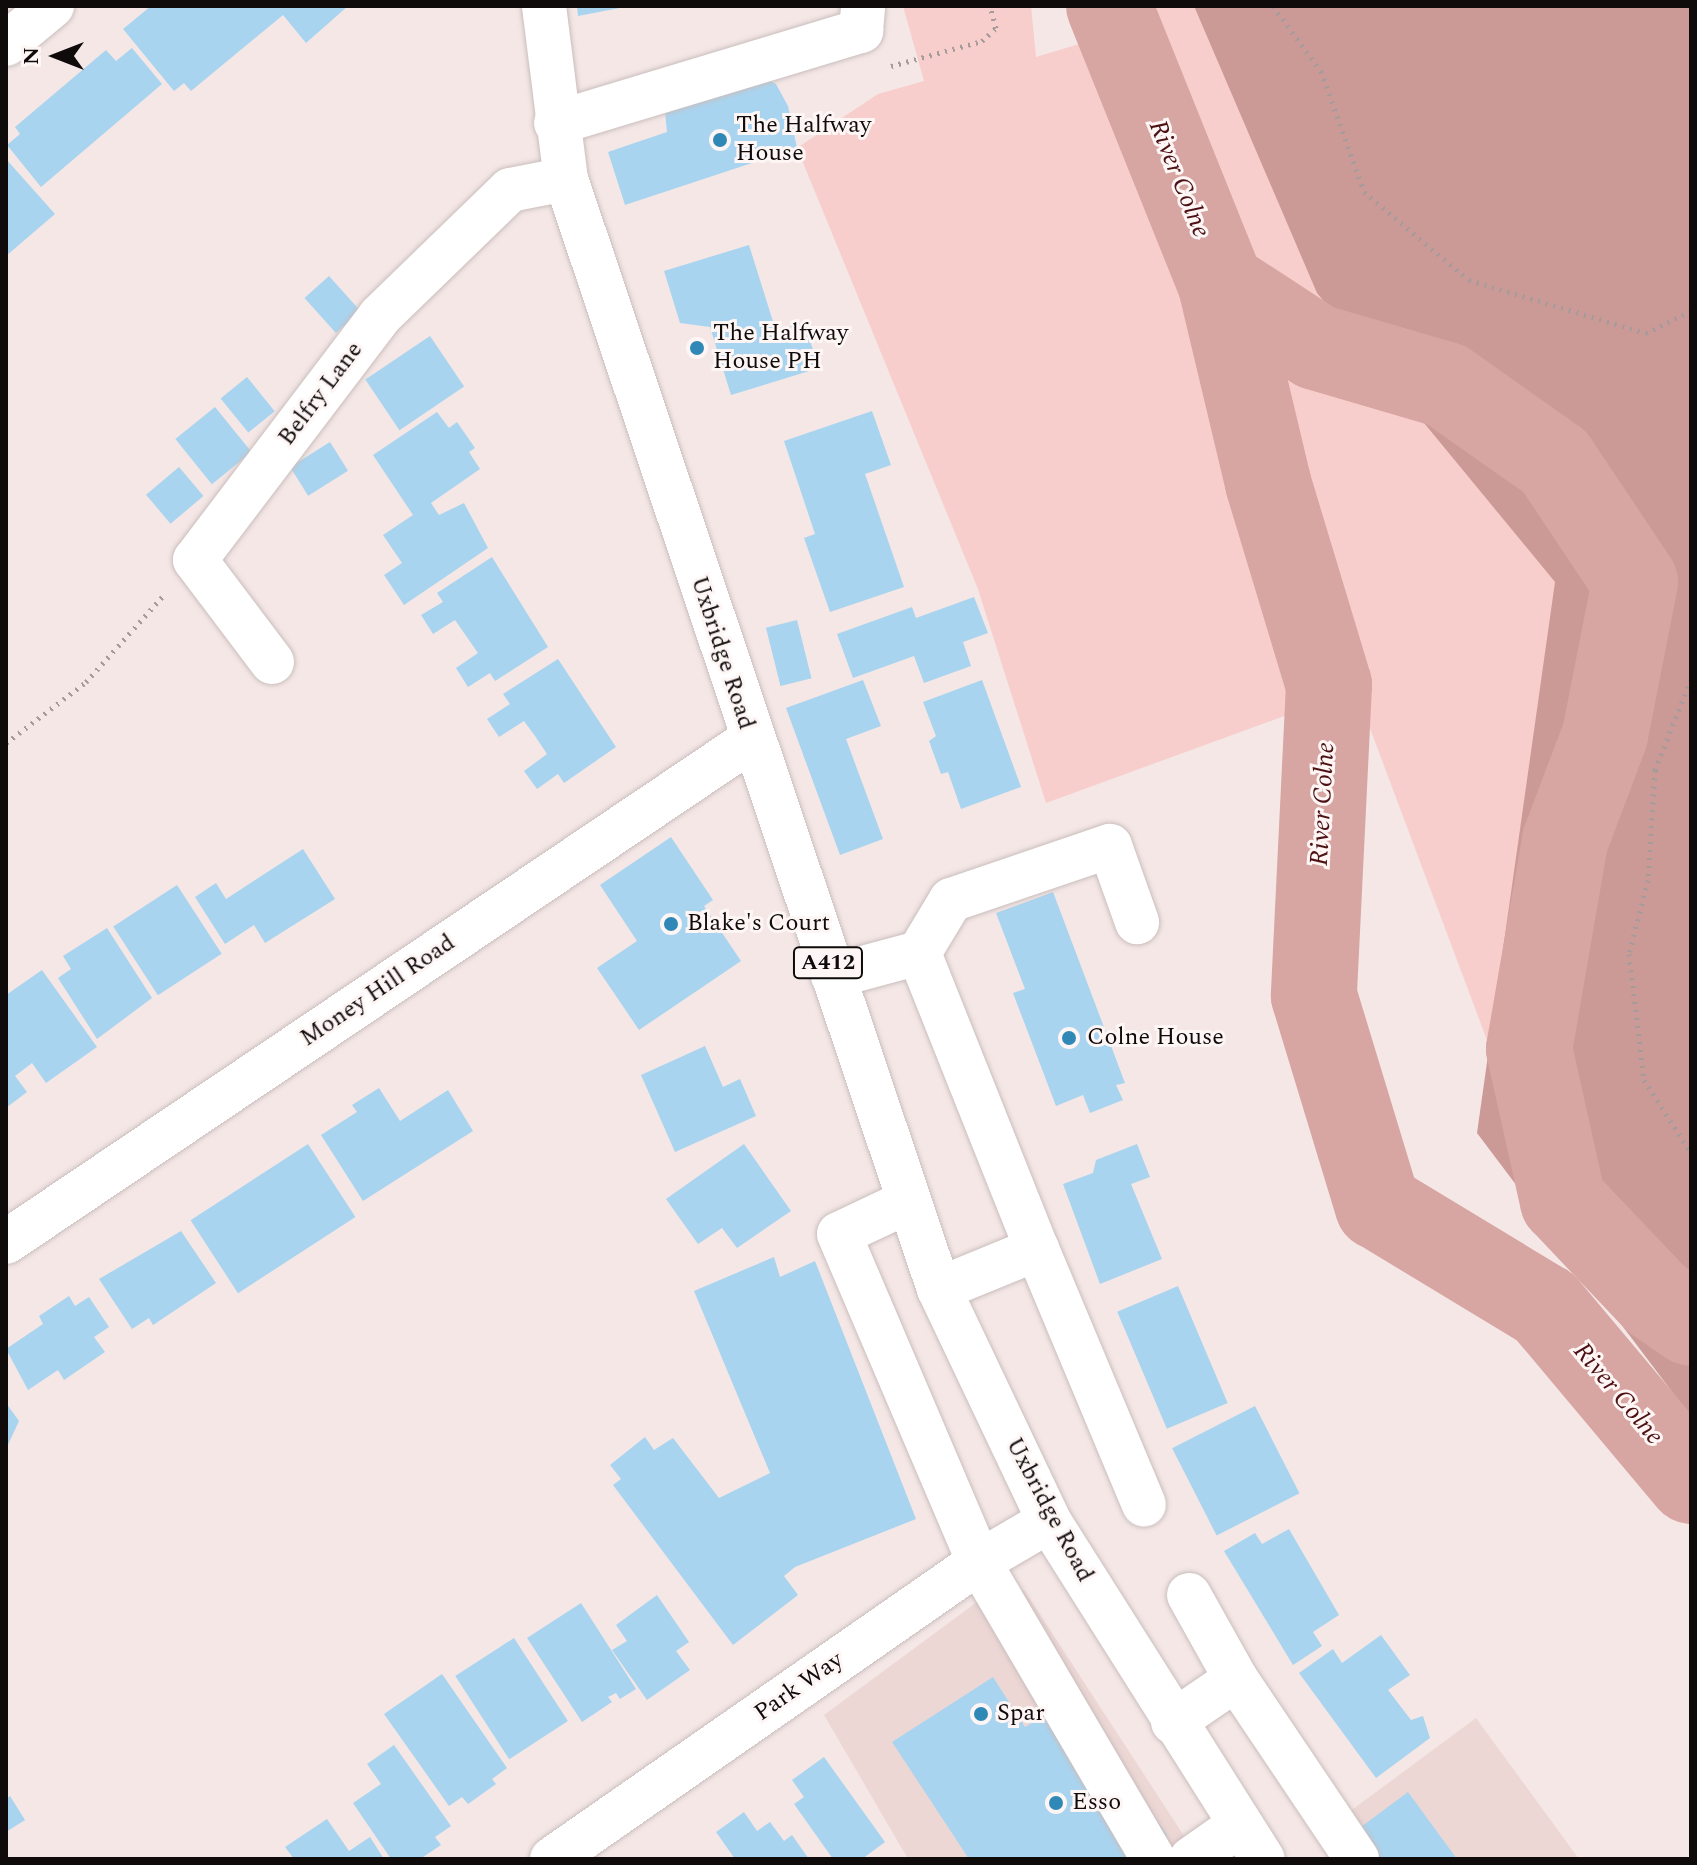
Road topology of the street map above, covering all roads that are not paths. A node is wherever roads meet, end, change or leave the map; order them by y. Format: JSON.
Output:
{"nodes":[{"id":1,"x":52,"y":6,"type":"edge"},
{"id":2,"x":544,"y":6,"type":"edge"},
{"id":3,"x":863,"y":6,"type":"edge"},
{"id":4,"x":6,"y":44,"type":"edge"},
{"id":5,"x":556,"y":123,"type":"junction"},
{"id":6,"x":566,"y":179,"type":"junction"},
{"id":7,"x":272,"y":662,"type":"dead end"},
{"id":8,"x":751,"y":740,"type":"junction"},
{"id":9,"x":1137,"y":922,"type":"dead end"},
{"id":10,"x":919,"y":953,"type":"junction"},
{"id":11,"x":833,"y":976,"type":"junction"},
{"id":12,"x":909,"y":1201,"type":"junction"},
{"id":13,"x":6,"y":1242,"type":"edge"},
{"id":14,"x":1037,"y":1249,"type":"junction"},
{"id":15,"x":939,"y":1289,"type":"junction"},
{"id":16,"x":1144,"y":1505,"type":"dead end"},
{"id":17,"x":1049,"y":1521,"type":"junction"},
{"id":18,"x":979,"y":1562,"type":"junction"},
{"id":19,"x":1189,"y":1595,"type":"dead end"},
{"id":20,"x":1236,"y":1679,"type":"junction"},
{"id":21,"x":1173,"y":1722,"type":"junction"},
{"id":22,"x":1254,"y":1848,"type":"edge"},
{"id":23,"x":552,"y":1859,"type":"edge"},
{"id":24,"x":1153,"y":1859,"type":"edge"},
{"id":25,"x":1191,"y":1859,"type":"edge"},
{"id":26,"x":1357,"y":1859,"type":"edge"}],
"edges":[{"from":1,"to":4,"type":"street"},
{"from":2,"to":5,"type":"street","name":"Uxbridge Road","number":"A412"},
{"from":3,"to":5,"type":"street"},
{"from":5,"to":6,"type":"street","name":"Uxbridge Road","number":"A412"},
{"from":6,"to":7,"type":"street","name":"Belfry Lane"},
{"from":6,"to":8,"type":"street","name":"Uxbridge Road","number":"A412"},
{"from":8,"to":11,"type":"street","name":"Uxbridge Road","number":"A412"},
{"from":8,"to":13,"type":"street","name":"Money Hill Road"},
{"from":9,"to":10,"type":"street"},
{"from":10,"to":11,"type":"street"},
{"from":10,"to":14,"type":"street"},
{"from":11,"to":12,"type":"street","name":"Uxbridge Road","number":"A412"},
{"from":12,"to":15,"type":"street","name":"Uxbridge Road","number":"A412"},
{"from":12,"to":18,"type":"street"},
{"from":14,"to":15,"type":"street"},
{"from":14,"to":16,"type":"street"},
{"from":15,"to":17,"type":"street","name":"Uxbridge Road","number":"A412"},
{"from":17,"to":18,"type":"street","name":"Park Way"},
{"from":17,"to":21,"type":"street","name":"Uxbridge Road","number":"A412"},
{"from":18,"to":23,"type":"street","name":"Park Way"},
{"from":18,"to":24,"type":"street"},
{"from":19,"to":20,"type":"street"},
{"from":20,"to":21,"type":"street"},
{"from":20,"to":26,"type":"street"},
{"from":21,"to":22,"type":"street","name":"Uxbridge Road","number":"A412"},
{"from":22,"to":25,"type":"street"}]}
